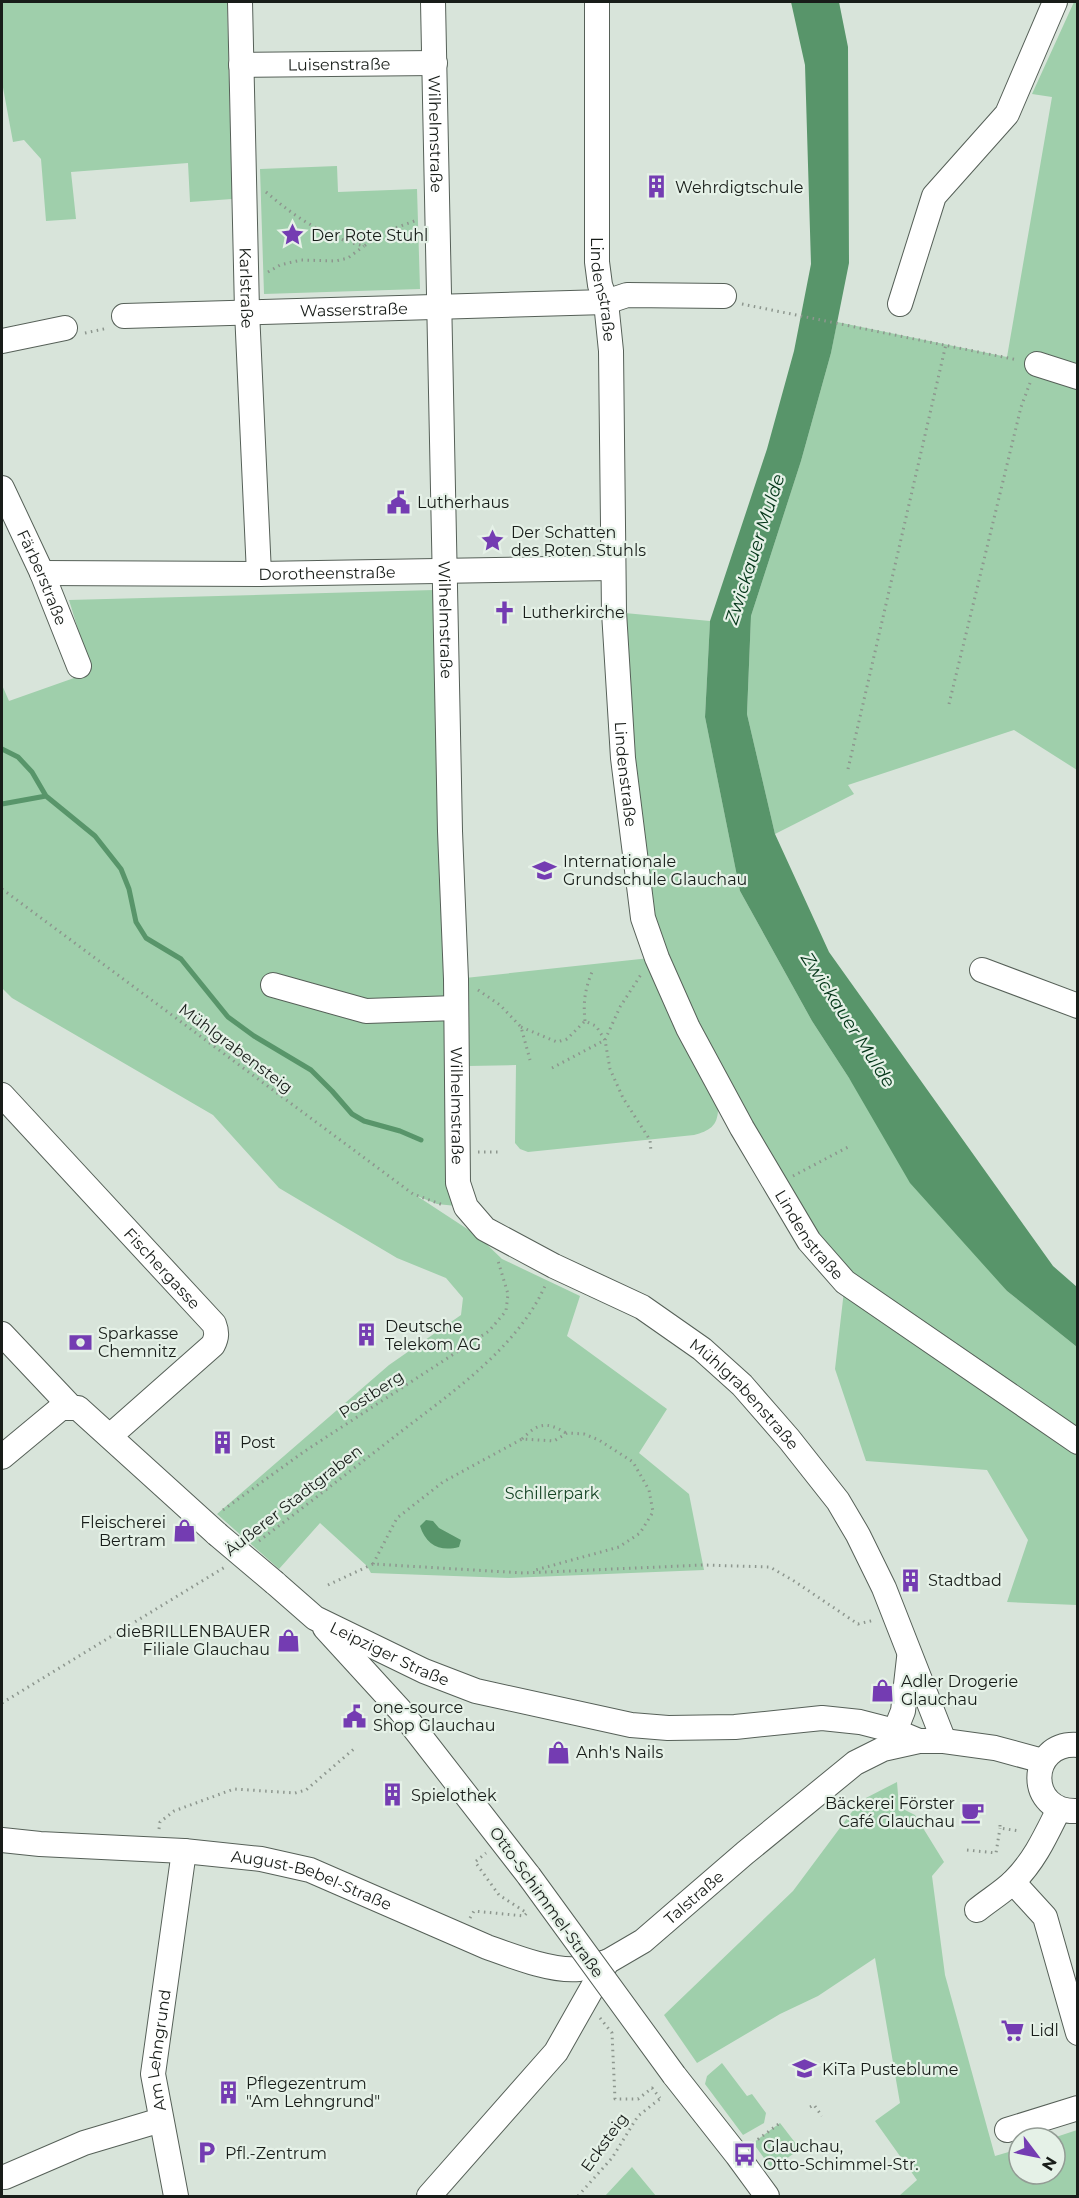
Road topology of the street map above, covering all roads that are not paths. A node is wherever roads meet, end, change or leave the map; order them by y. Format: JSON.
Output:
{"nodes":[{"id":1,"x":240,"y":2,"type":"edge"},
{"id":2,"x":433,"y":2,"type":"edge"},
{"id":3,"x":597,"y":2,"type":"edge"},
{"id":4,"x":1055,"y":2,"type":"edge"},
{"id":5,"x":435,"y":63,"type":"junction"},
{"id":6,"x":241,"y":65,"type":"junction"},
{"id":7,"x":724,"y":296,"type":"road end"},
{"id":8,"x":606,"y":302,"type":"junction"},
{"id":9,"x":900,"y":304,"type":"dead end"},
{"id":10,"x":440,"y":309,"type":"junction"},
{"id":11,"x":247,"y":311,"type":"junction"},
{"id":12,"x":124,"y":316,"type":"road end"},
{"id":13,"x":65,"y":328,"type":"road end"},
{"id":14,"x":2,"y":341,"type":"edge"},
{"id":15,"x":1037,"y":364,"type":"road end"},
{"id":16,"x":1077,"y":377,"type":"edge"},
{"id":17,"x":2,"y":488,"type":"edge"},
{"id":18,"x":612,"y":568,"type":"junction"},
{"id":19,"x":445,"y":571,"type":"junction"},
{"id":20,"x":42,"y":573,"type":"junction"},
{"id":21,"x":260,"y":574,"type":"junction"},
{"id":22,"x":79,"y":666,"type":"dead end"},
{"id":23,"x":982,"y":970,"type":"dead end"},
{"id":24,"x":273,"y":985,"type":"dead end"},
{"id":25,"x":456,"y":998,"type":"junction"},
{"id":26,"x":1077,"y":1006,"type":"edge"},
{"id":27,"x":2,"y":1095,"type":"edge"},
{"id":28,"x":485,"y":1229,"type":"joint"},
{"id":29,"x":2,"y":1334,"type":"edge"},
{"id":30,"x":71,"y":1407,"type":"junction"},
{"id":31,"x":110,"y":1436,"type":"junction"},
{"id":32,"x":1077,"y":1442,"type":"edge"},
{"id":33,"x":2,"y":1457,"type":"edge"},
{"id":34,"x":315,"y":1618,"type":"junction"},
{"id":35,"x":909,"y":1653,"type":"junction"},
{"id":36,"x":894,"y":1731,"type":"junction"},
{"id":37,"x":918,"y":1741,"type":"junction"},
{"id":38,"x":944,"y":1741,"type":"junction"},
{"id":39,"x":1077,"y":1745,"type":"edge"},
{"id":40,"x":1043,"y":1761,"type":"junction"},
{"id":41,"x":1068,"y":1810,"type":"edge"},
{"id":42,"x":2,"y":1840,"type":"edge"},
{"id":43,"x":184,"y":1851,"type":"junction"},
{"id":44,"x":1013,"y":1882,"type":"junction"},
{"id":45,"x":977,"y":1910,"type":"dead end"},
{"id":46,"x":607,"y":1962,"type":"junction"},
{"id":47,"x":1077,"y":2033,"type":"edge"},
{"id":48,"x":1077,"y":2108,"type":"edge"},
{"id":49,"x":161,"y":2120,"type":"junction"},
{"id":50,"x":1020,"y":2126,"type":"edge"},
{"id":51,"x":7,"y":2181,"type":"edge"},
{"id":52,"x":176,"y":2196,"type":"edge"},
{"id":53,"x":429,"y":2196,"type":"edge"},
{"id":54,"x":767,"y":2196,"type":"edge"}],
"edges":[{"from":1,"to":6,"type":"street","name":"Karlstraße"},
{"from":2,"to":5,"type":"street","name":"Wilhelmstraße"},
{"from":3,"to":8,"type":"street","name":"Lindenstraße"},
{"from":4,"to":9,"type":"street"},
{"from":5,"to":6,"type":"street","name":"Luisenstraße"},
{"from":5,"to":10,"type":"street","name":"Wilhelmstraße"},
{"from":6,"to":11,"type":"street","name":"Karlstraße"},
{"from":7,"to":8,"type":"street","name":"Wasserstraße"},
{"from":8,"to":10,"type":"street","name":"Wasserstraße"},
{"from":8,"to":18,"type":"street","name":"Lindenstraße"},
{"from":10,"to":11,"type":"street","name":"Wasserstraße"},
{"from":10,"to":19,"type":"street","name":"Wilhelmstraße"},
{"from":11,"to":12,"type":"street","name":"Wasserstraße"},
{"from":11,"to":21,"type":"street","name":"Karlstraße"},
{"from":13,"to":14,"type":"street"},
{"from":15,"to":16,"type":"street"},
{"from":17,"to":20,"type":"street","name":"Färberstraße"},
{"from":18,"to":19,"type":"street","name":"Dorotheenstraße"},
{"from":18,"to":32,"type":"street","name":"Lindenstraße"},
{"from":19,"to":21,"type":"street","name":"Dorotheenstraße"},
{"from":19,"to":25,"type":"street","name":"Wilhelmstraße"},
{"from":20,"to":21,"type":"street","name":"Dorotheenstraße"},
{"from":20,"to":22,"type":"street","name":"Färberstraße"},
{"from":23,"to":26,"type":"street"},
{"from":24,"to":25,"type":"street"},
{"from":25,"to":28,"type":"street","name":"Wilhelmstraße"},
{"from":27,"to":31,"type":"street","name":"Fischergasse"},
{"from":28,"to":35,"type":"street","name":"Mühlgrabenstraße"},
{"from":29,"to":30,"type":"street","name":"Leipziger Straße"},
{"from":30,"to":31,"type":"street","name":"Leipziger Straße"},
{"from":30,"to":33,"type":"street"},
{"from":31,"to":34,"type":"street","name":"Leipziger Straße","bridge":true},
{"from":34,"to":36,"type":"street","name":"Leipziger Straße"},
{"from":34,"to":54,"type":"street","name":"Otto-Schimmel-Straße","bridge":true},
{"from":35,"to":36,"type":"street","name":"Mühlgrabenstraße"},
{"from":35,"to":38,"type":"street","name":"Mühlgrabenstraße"},
{"from":36,"to":37,"type":"street","name":"Leipziger Straße"},
{"from":37,"to":38,"type":"street","name":"Talstraße"},
{"from":37,"to":46,"type":"street","name":"Talstraße"},
{"from":38,"to":40,"type":"street","name":"Talstraße"},
{"from":39,"to":40,"type":"street"},
{"from":40,"to":41,"type":"street"},
{"from":41,"to":44,"type":"street"},
{"from":42,"to":43,"type":"street","name":"August-Bebel-Straße"},
{"from":43,"to":46,"type":"street","name":"August-Bebel-Straße"},
{"from":43,"to":49,"type":"street","name":"Am Lehngrund"},
{"from":44,"to":45,"type":"street"},
{"from":44,"to":47,"type":"street"},
{"from":46,"to":53,"type":"street"},
{"from":48,"to":50,"type":"street"},
{"from":49,"to":51,"type":"street","name":"Am Lehngrund"},
{"from":49,"to":52,"type":"street"}]}
